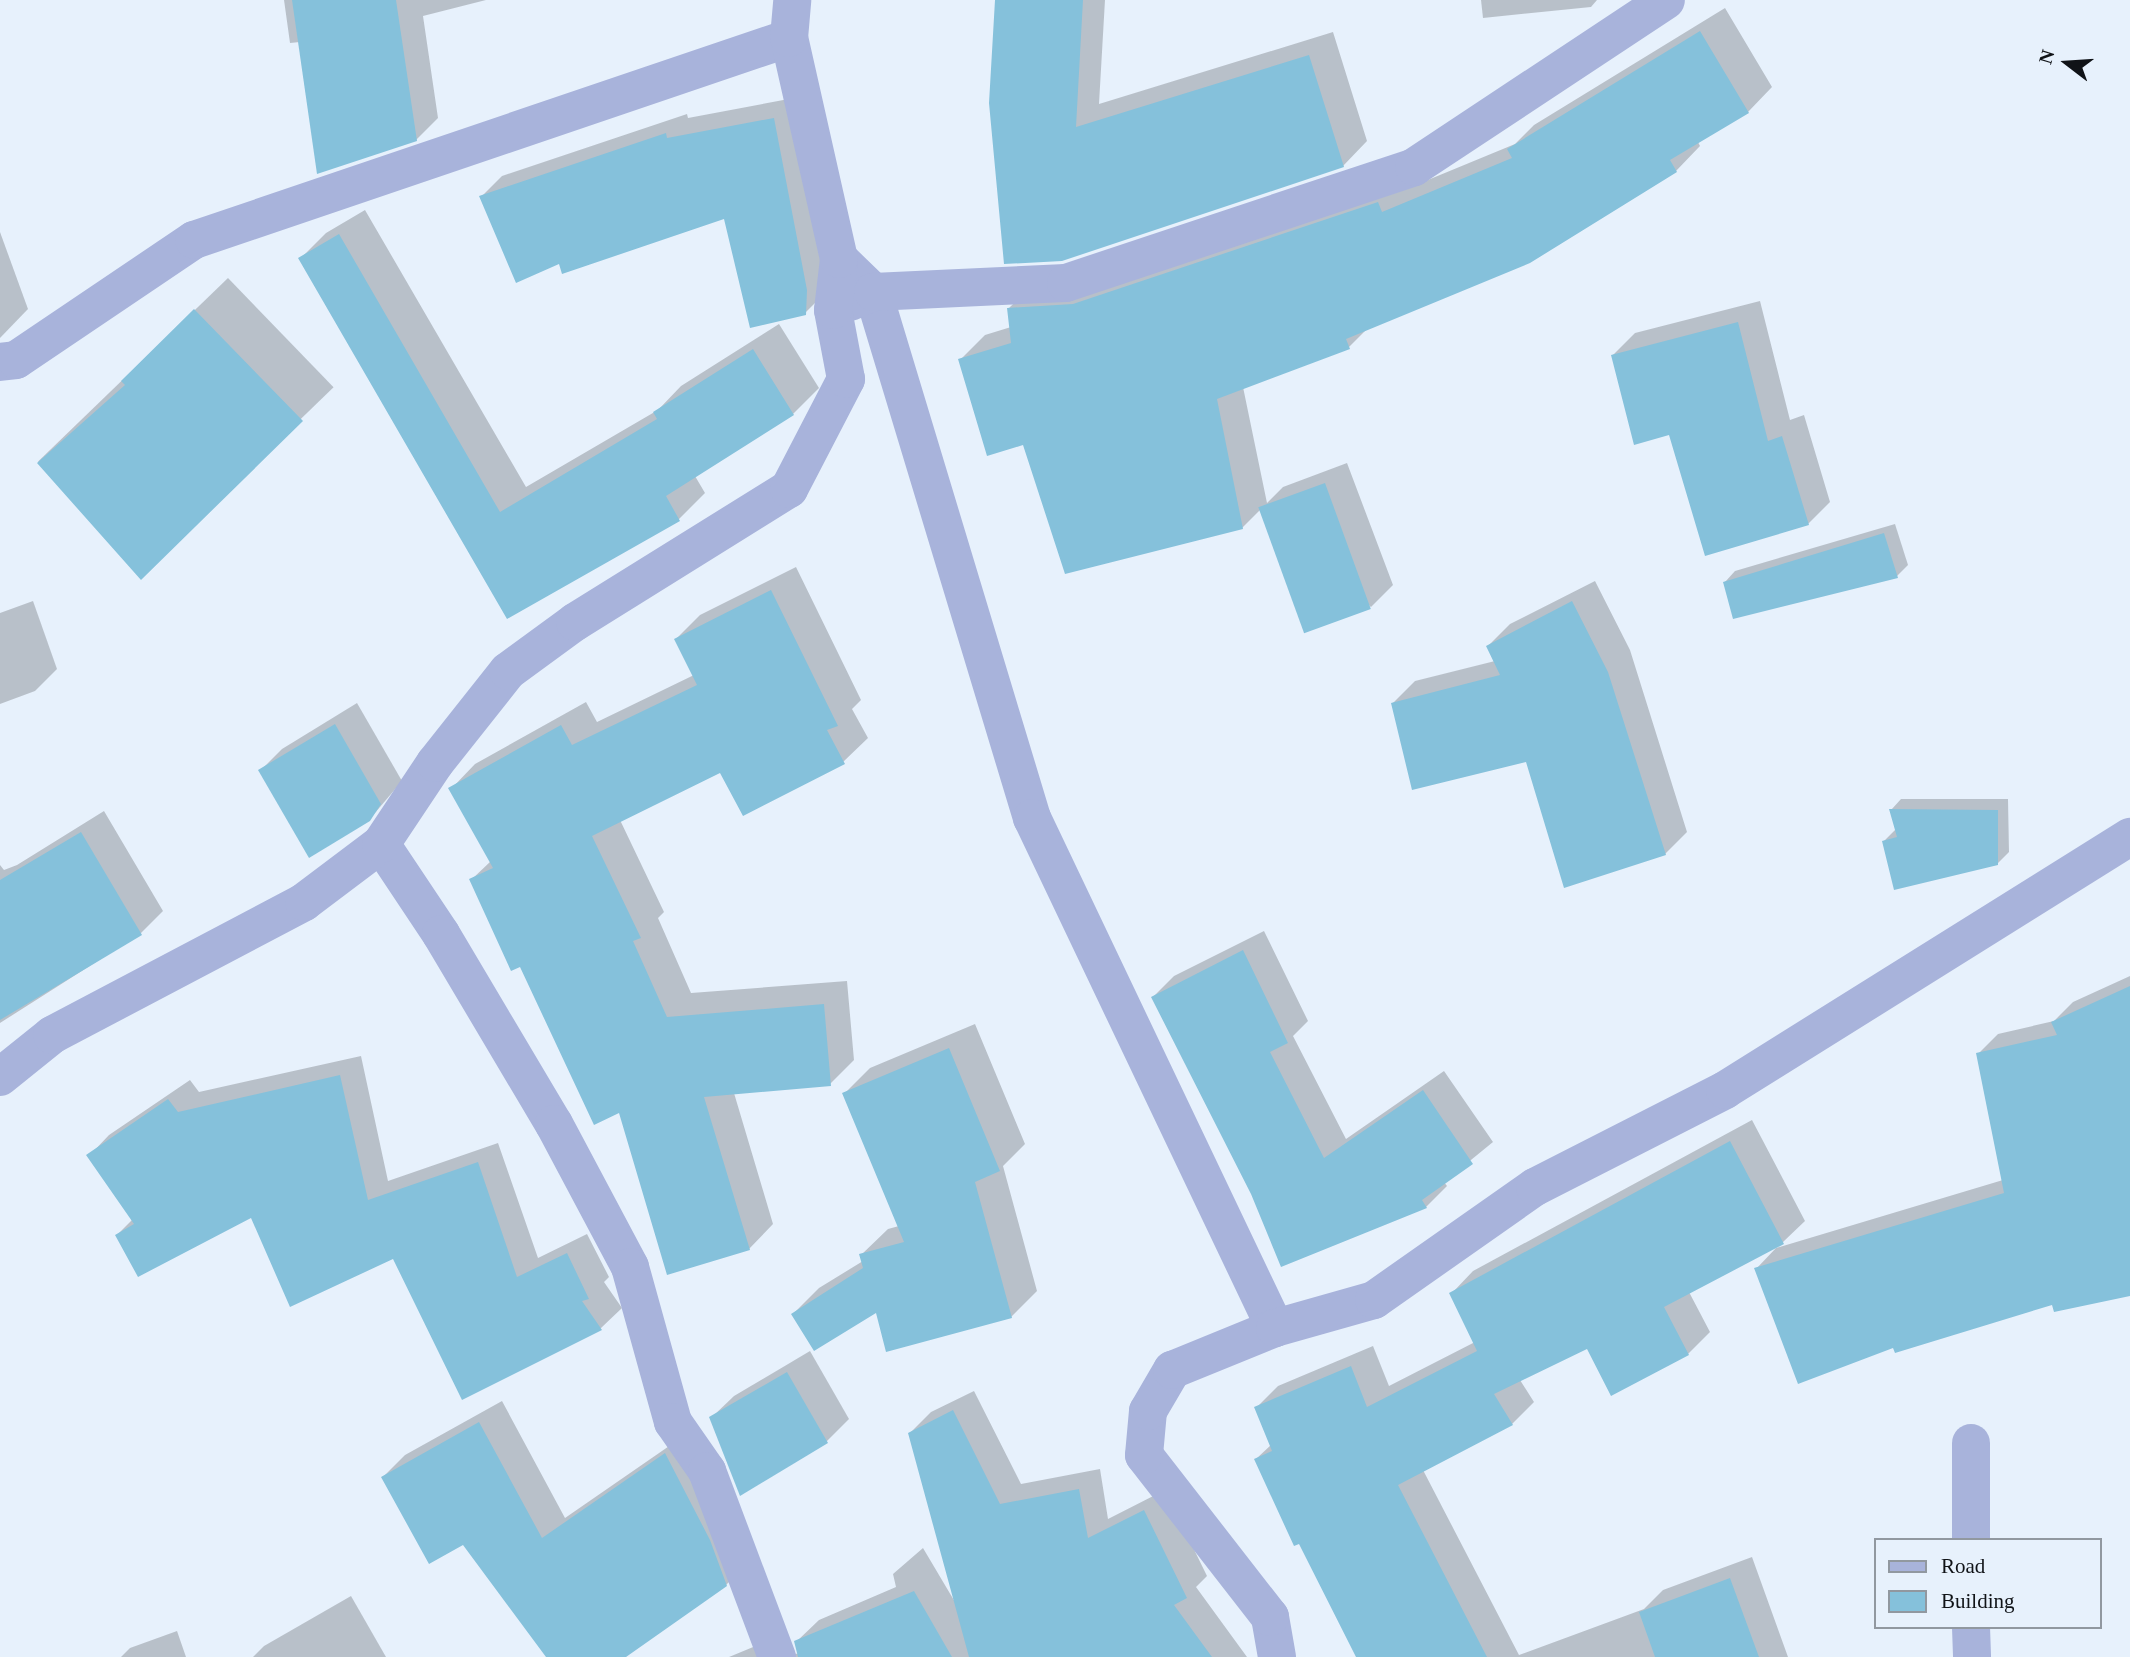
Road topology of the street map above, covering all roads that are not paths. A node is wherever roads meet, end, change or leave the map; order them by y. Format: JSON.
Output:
{"nodes":[{"id":1,"x":792,"y":0,"type":"edge"},
{"id":2,"x":1666,"y":0,"type":"edge"},
{"id":3,"x":789,"y":38,"type":"junction"},
{"id":4,"x":839,"y":259,"type":"junction"},
{"id":5,"x":873,"y":292,"type":"junction"},
{"id":6,"x":833,"y":310,"type":"junction"},
{"id":7,"x":0,"y":362,"type":"edge"},
{"id":8,"x":2130,"y":837,"type":"edge"},
{"id":9,"x":381,"y":844,"type":"junction"},
{"id":10,"x":0,"y":1077,"type":"edge"},
{"id":11,"x":1275,"y":1328,"type":"junction"},
{"id":12,"x":1971,"y":1443,"type":"dead end"},
{"id":13,"x":1971,"y":1538,"type":"edge"},
{"id":14,"x":1972,"y":1629,"type":"edge"},
{"id":15,"x":777,"y":1657,"type":"edge"},
{"id":16,"x":1277,"y":1657,"type":"edge"},
{"id":17,"x":1972,"y":1657,"type":"edge"}],
"edges":[{"from":1,"to":3,"type":"street"},
{"from":2,"to":5,"type":"street"},
{"from":3,"to":4,"type":"street"},
{"from":3,"to":7,"type":"street"},
{"from":4,"to":5,"type":"street"},
{"from":4,"to":6,"type":"street"},
{"from":5,"to":6,"type":"street"},
{"from":5,"to":11,"type":"street"},
{"from":6,"to":9,"type":"street"},
{"from":8,"to":11,"type":"street"},
{"from":9,"to":10,"type":"street"},
{"from":9,"to":15,"type":"street"},
{"from":11,"to":16,"type":"street"},
{"from":12,"to":13,"type":"street"},
{"from":14,"to":17,"type":"street"}]}
